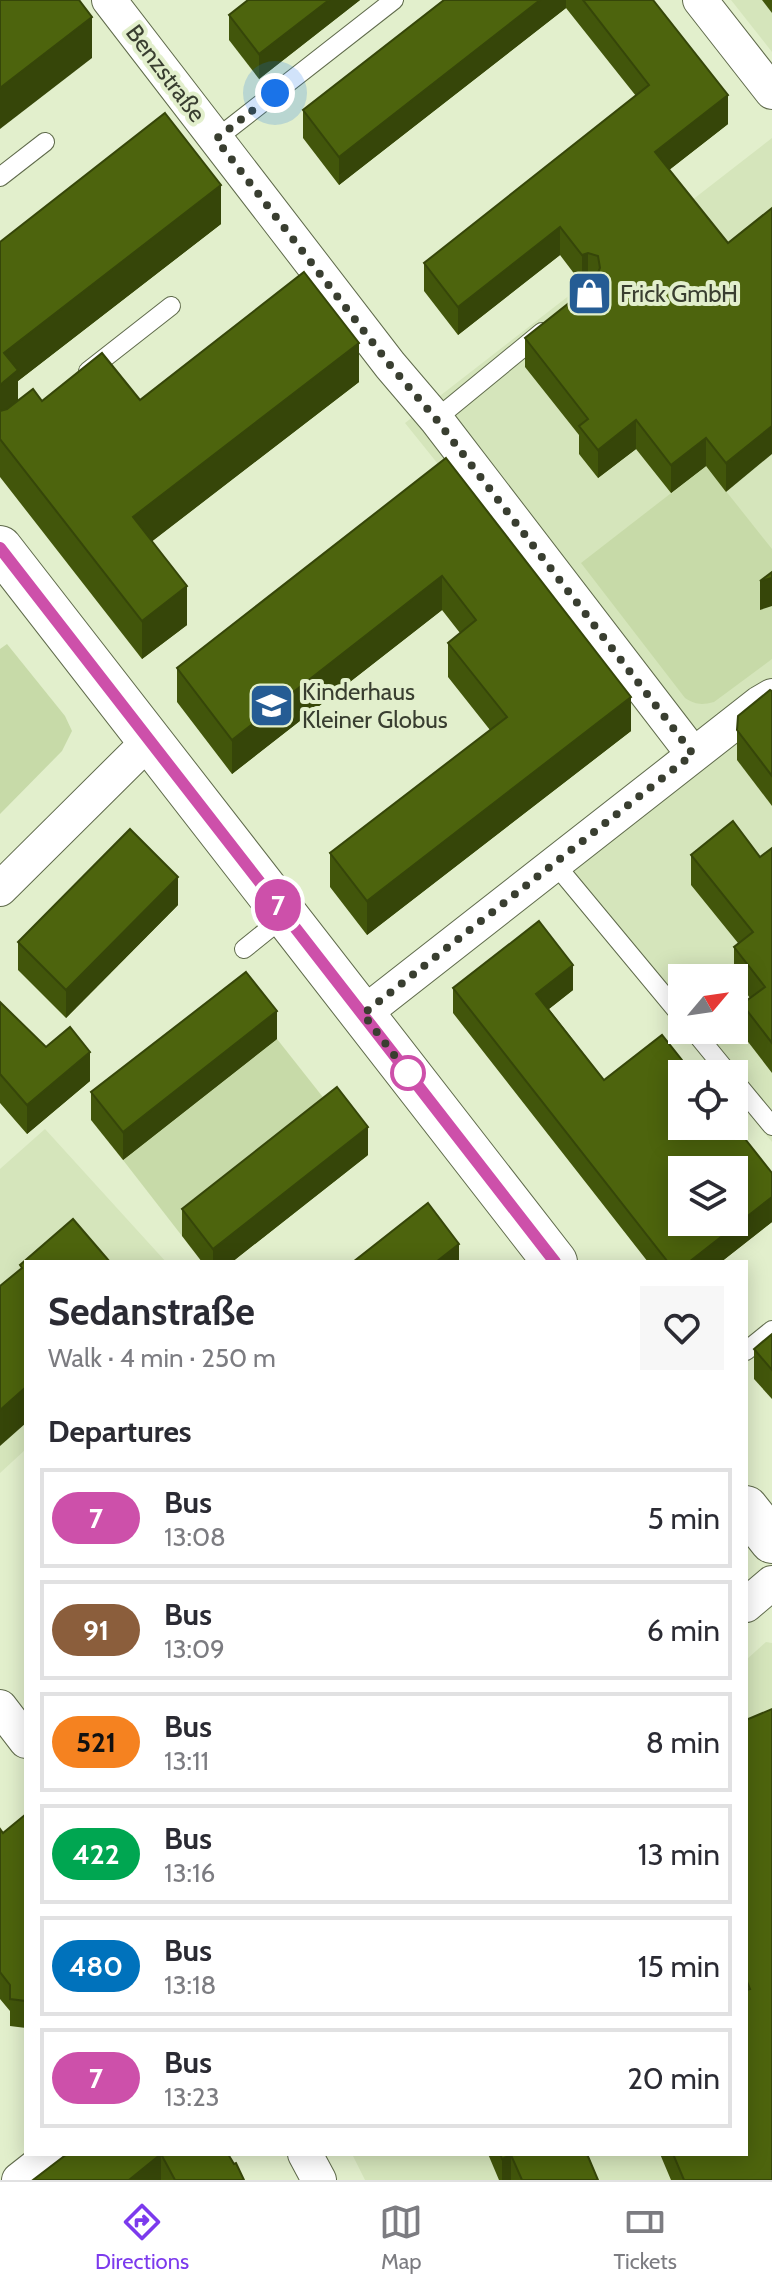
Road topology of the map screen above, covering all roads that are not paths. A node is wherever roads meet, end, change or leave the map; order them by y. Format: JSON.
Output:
{"nodes":[{"id":1,"x":109,"y":0,"type":"edge"},
{"id":2,"x":394,"y":0,"type":"edge"},
{"id":3,"x":700,"y":0,"type":"edge"},
{"id":4,"x":772,"y":92,"type":"edge"},
{"id":5,"x":216,"y":139,"type":"junction"},
{"id":6,"x":45,"y":142,"type":"dead end"},
{"id":7,"x":0,"y":177,"type":"edge"},
{"id":8,"x":171,"y":306,"type":"dead end"},
{"id":9,"x":554,"y":322,"type":"edge"},
{"id":10,"x":69,"y":386,"type":"edge"},
{"id":11,"x":436,"y":419,"type":"junction"},
{"id":12,"x":0,"y":548,"type":"edge"},
{"id":13,"x":772,"y":696,"type":"edge"},
{"id":14,"x":149,"y":741,"type":"junction"},
{"id":15,"x":693,"y":754,"type":"junction"},
{"id":16,"x":555,"y":864,"type":"junction"},
{"id":17,"x":0,"y":889,"type":"edge"},
{"id":18,"x":286,"y":916,"type":"junction"},
{"id":19,"x":244,"y":949,"type":"dead end"},
{"id":20,"x":668,"y":1000,"type":"edge"},
{"id":21,"x":363,"y":1014,"type":"junction"},
{"id":22,"x":704,"y":1044,"type":"edge"},
{"id":23,"x":718,"y":1060,"type":"edge"},
{"id":24,"x":748,"y":1097,"type":"edge"},
{"id":25,"x":772,"y":1126,"type":"edge"},
{"id":26,"x":553,"y":1260,"type":"edge"},
{"id":27,"x":772,"y":1330,"type":"edge"},
{"id":28,"x":748,"y":1349,"type":"edge"},
{"id":29,"x":748,"y":1511,"type":"edge"},
{"id":30,"x":772,"y":1541,"type":"edge"},
{"id":31,"x":772,"y":1583,"type":"edge"},
{"id":32,"x":748,"y":1603,"type":"edge"},
{"id":33,"x":0,"y":1707,"type":"edge"},
{"id":34,"x":24,"y":1738,"type":"edge"},
{"id":35,"x":49,"y":2156,"type":"edge"},
{"id":36,"x":306,"y":2156,"type":"edge"},
{"id":37,"x":19,"y":2180,"type":"edge"},
{"id":38,"x":319,"y":2180,"type":"edge"}],
"edges":[{"from":1,"to":5,"type":"street","name":"Benzstraße"},
{"from":2,"to":5,"type":"lane"},
{"from":3,"to":4,"type":"street"},
{"from":5,"to":11,"type":"street","name":"Benzstraße"},
{"from":6,"to":7,"type":"lane"},
{"from":8,"to":10,"type":"lane"},
{"from":9,"to":11,"type":"lane"},
{"from":11,"to":15,"type":"street","name":"Benzstraße"},
{"from":12,"to":14,"type":"street"},
{"from":13,"to":15,"type":"street"},
{"from":14,"to":17,"type":"street"},
{"from":14,"to":18,"type":"street"},
{"from":15,"to":16,"type":"street"},
{"from":16,"to":20,"type":"lane"},
{"from":16,"to":21,"type":"street"},
{"from":18,"to":19,"type":"lane"},
{"from":18,"to":21,"type":"street"},
{"from":21,"to":26,"type":"street"},
{"from":22,"to":23,"type":"lane"},
{"from":24,"to":25,"type":"lane"},
{"from":27,"to":28,"type":"lane"},
{"from":29,"to":30,"type":"street"},
{"from":31,"to":32,"type":"street"},
{"from":33,"to":34,"type":"street"},
{"from":35,"to":37,"type":"street"},
{"from":36,"to":38,"type":"street"}]}
